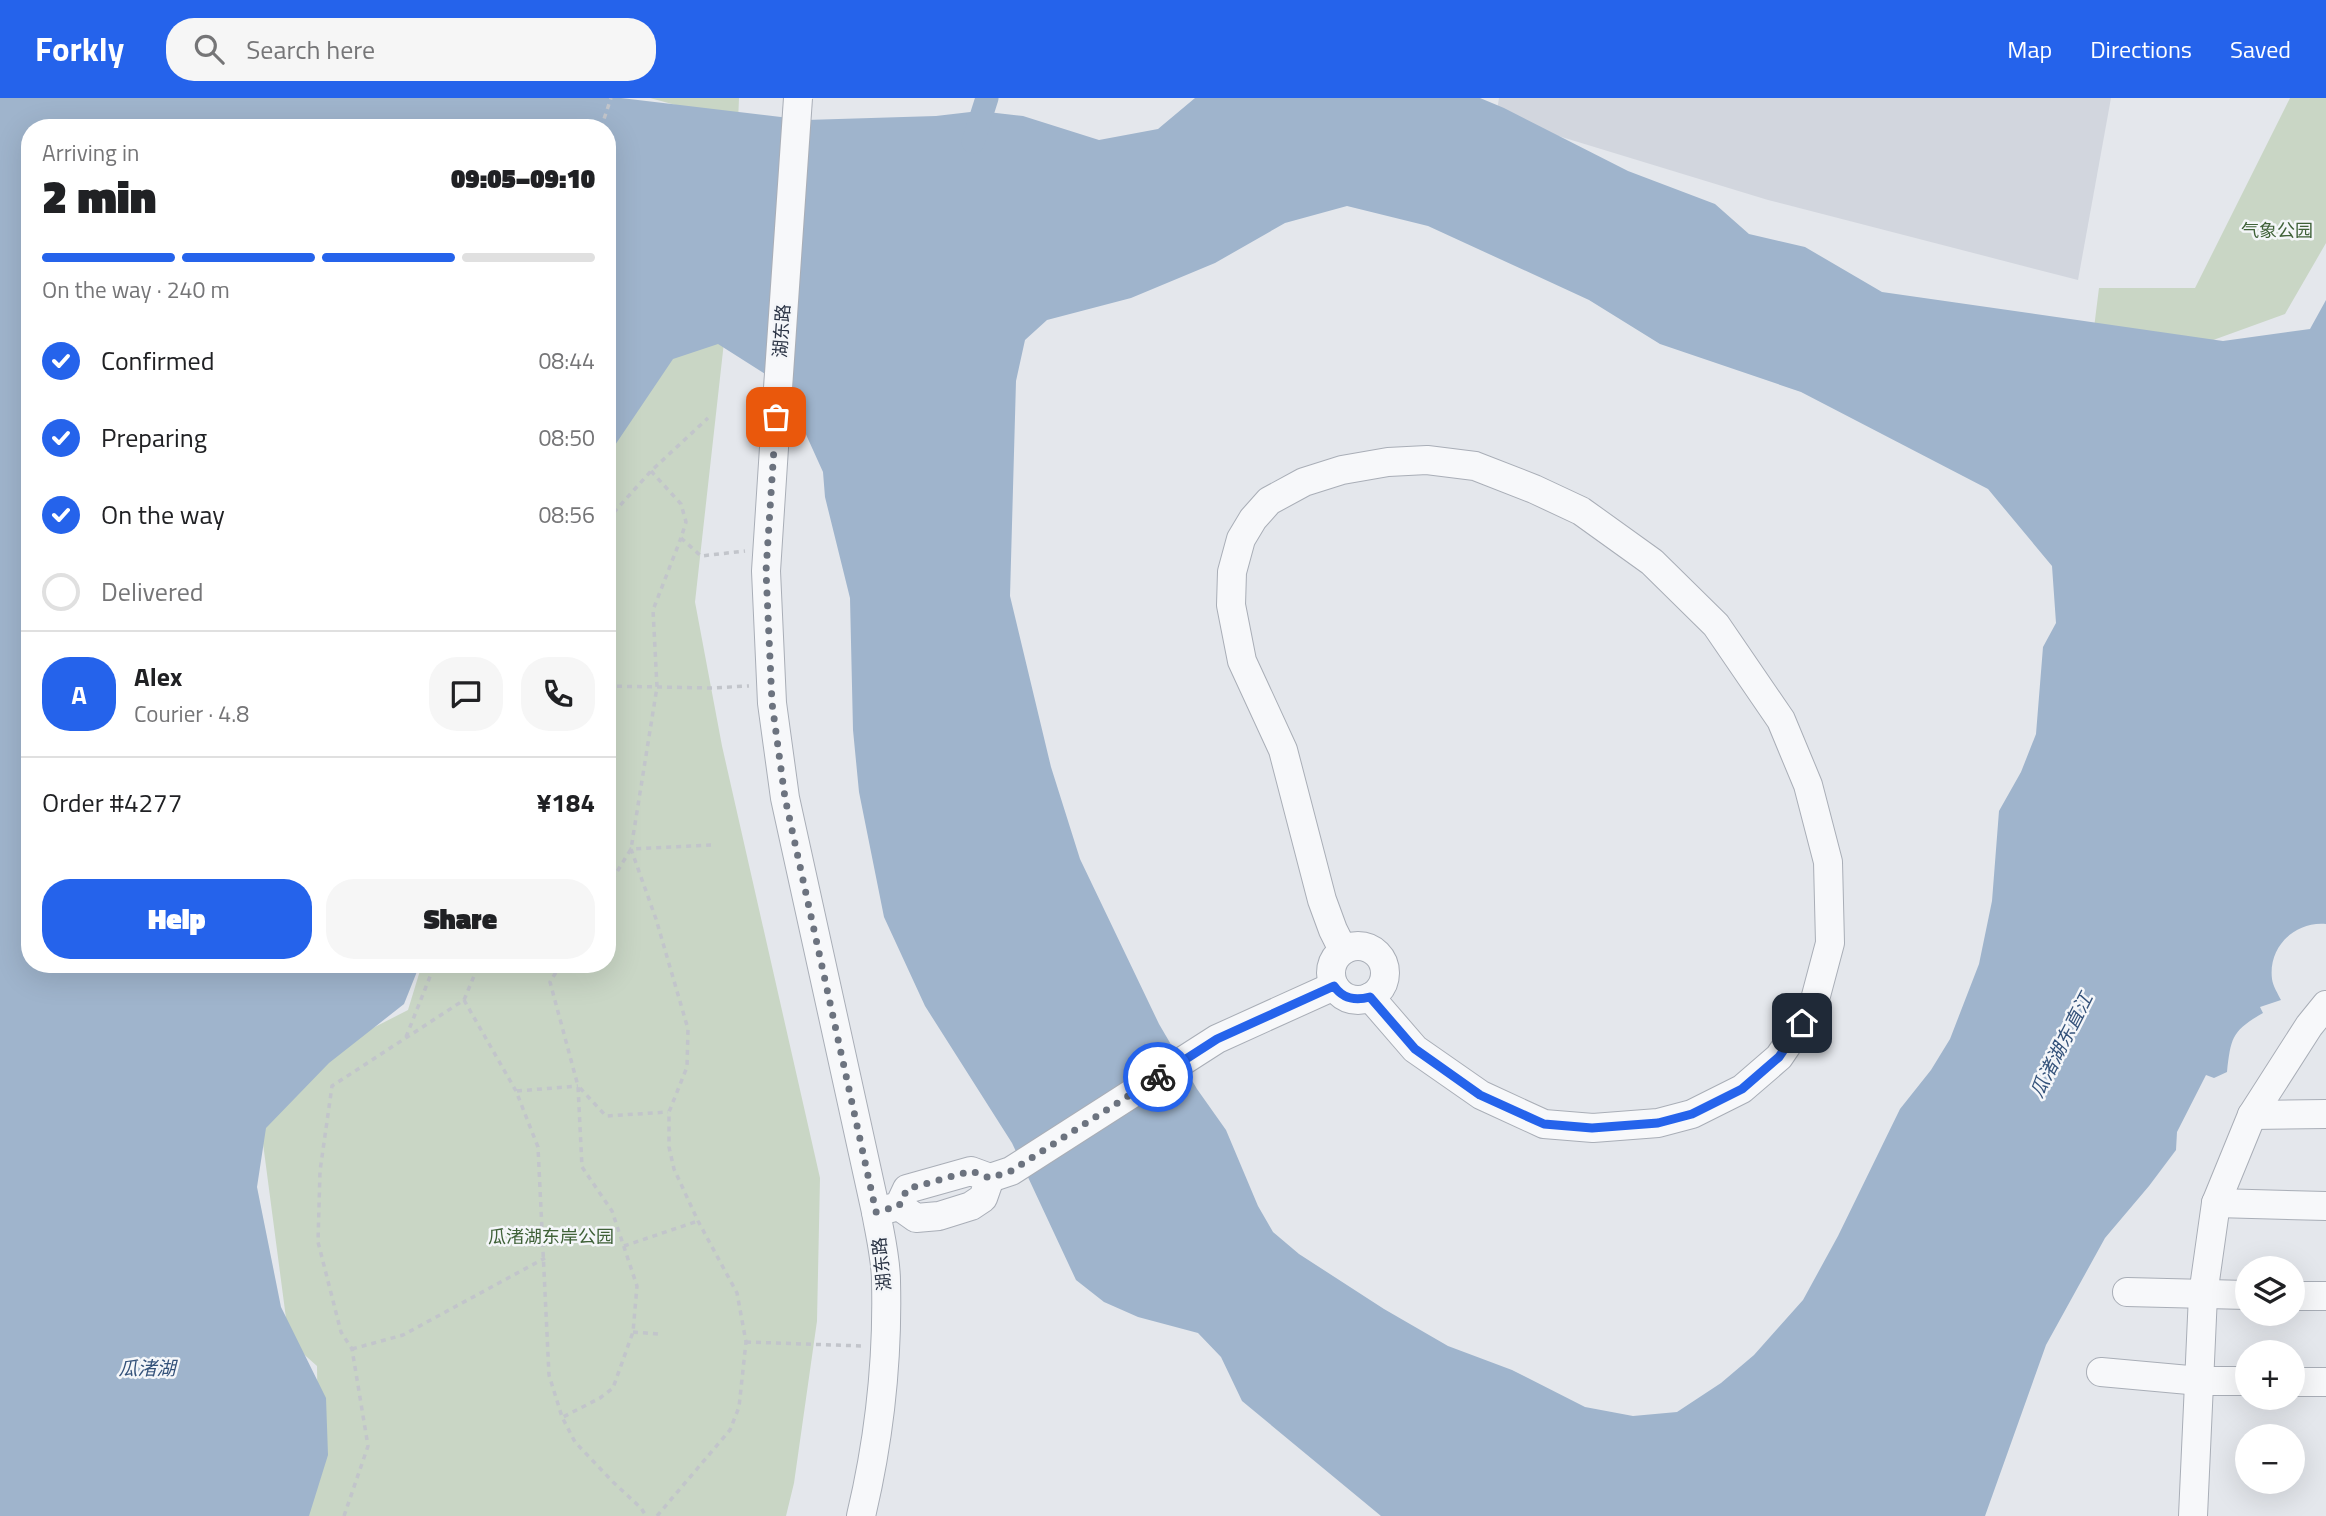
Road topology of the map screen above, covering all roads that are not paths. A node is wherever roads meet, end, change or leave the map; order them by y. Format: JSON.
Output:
{"nodes":[{"id":1,"x":797,"y":98,"type":"edge"},
{"id":2,"x":1343,"y":950,"type":"junction"},
{"id":3,"x":1334,"y":986,"type":"junction"},
{"id":4,"x":1370,"y":997,"type":"junction"},
{"id":5,"x":2320,"y":1020,"type":"edge"},
{"id":6,"x":2326,"y":1114,"type":"edge"},
{"id":7,"x":2252,"y":1115,"type":"junction"},
{"id":8,"x":2216,"y":1203,"type":"junction"},
{"id":9,"x":2326,"y":1206,"type":"edge"},
{"id":10,"x":888,"y":1209,"type":"junction"},
{"id":11,"x":2127,"y":1292,"type":"dead end"},
{"id":12,"x":2203,"y":1295,"type":"junction"},
{"id":13,"x":2235,"y":1295,"type":"edge"},
{"id":14,"x":2305,"y":1296,"type":"edge"},
{"id":15,"x":2326,"y":1296,"type":"edge"},
{"id":16,"x":2101,"y":1372,"type":"dead end"},
{"id":17,"x":2200,"y":1381,"type":"junction"},
{"id":18,"x":2235,"y":1381,"type":"edge"},
{"id":19,"x":2305,"y":1382,"type":"edge"},
{"id":20,"x":2326,"y":1382,"type":"edge"},
{"id":21,"x":861,"y":1516,"type":"edge"},
{"id":22,"x":2193,"y":1516,"type":"edge"}],
"edges":[{"from":1,"to":10,"type":"street","name":"湖东路","bridge":true},
{"from":2,"to":3,"type":"street"},
{"from":2,"to":4,"type":"street"},
{"from":2,"to":4,"type":"street"},
{"from":3,"to":4,"type":"street"},
{"from":3,"to":10,"type":"street"},
{"from":5,"to":7,"type":"street"},
{"from":6,"to":7,"type":"street"},
{"from":7,"to":8,"type":"street"},
{"from":8,"to":9,"type":"street"},
{"from":8,"to":12,"type":"street"},
{"from":10,"to":21,"type":"street","name":"湖东路"},
{"from":11,"to":12,"type":"street"},
{"from":12,"to":13,"type":"street"},
{"from":12,"to":17,"type":"street"},
{"from":14,"to":15,"type":"street"},
{"from":16,"to":17,"type":"street"},
{"from":17,"to":18,"type":"street"},
{"from":17,"to":22,"type":"street"},
{"from":19,"to":20,"type":"street"}]}
